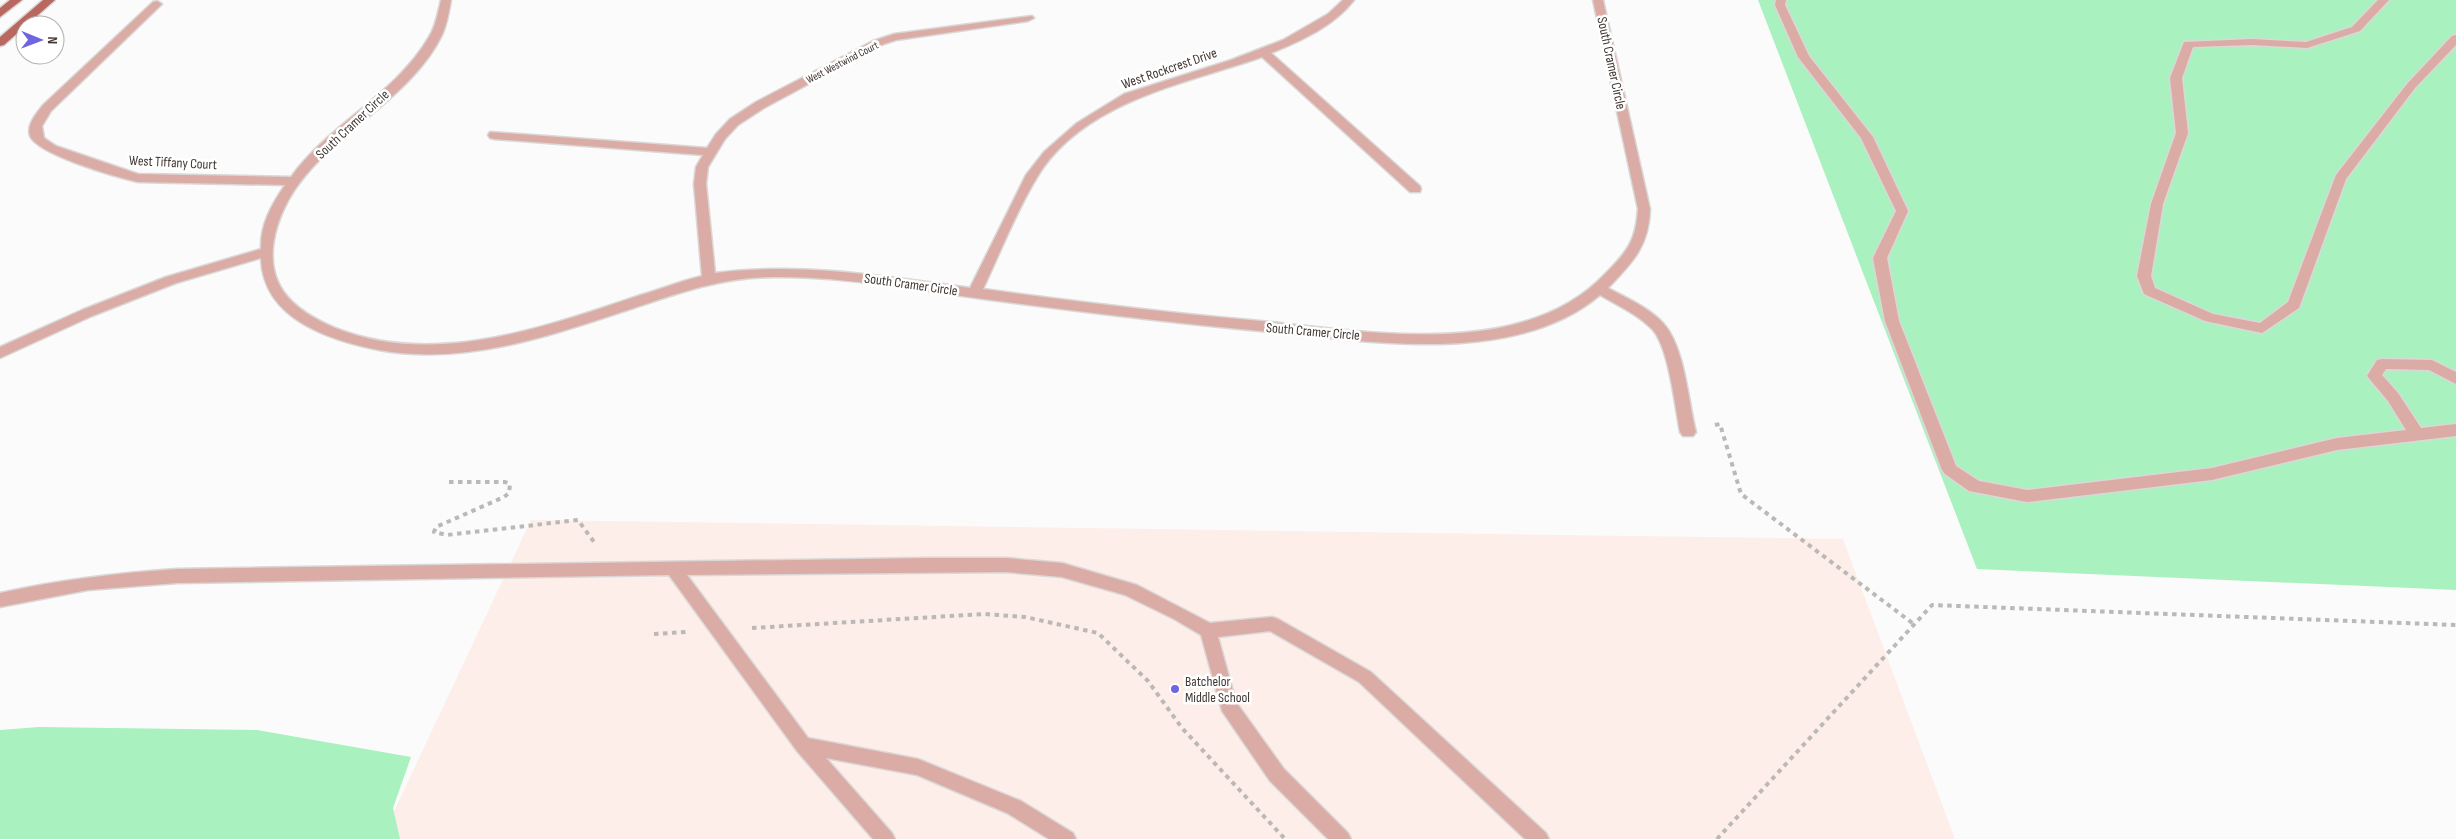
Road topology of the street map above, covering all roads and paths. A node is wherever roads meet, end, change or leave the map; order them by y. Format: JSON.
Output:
{"nodes":[{"id":1,"x":17,"y":0,"type":"edge"},
{"id":2,"x":50,"y":0,"type":"edge"},
{"id":3,"x":446,"y":0,"type":"edge"},
{"id":4,"x":1349,"y":0,"type":"edge"},
{"id":5,"x":1598,"y":0,"type":"edge"},
{"id":6,"x":1781,"y":0,"type":"edge"},
{"id":7,"x":2384,"y":0,"type":"edge"},
{"id":8,"x":157,"y":4,"type":"dead end"},
{"id":9,"x":0,"y":14,"type":"edge"},
{"id":10,"x":1028,"y":18,"type":"dead end"},
{"id":11,"x":2456,"y":38,"type":"edge"},
{"id":12,"x":0,"y":43,"type":"edge"},
{"id":13,"x":1263,"y":52,"type":"junction"},
{"id":14,"x":494,"y":135,"type":"dead end"},
{"id":15,"x":709,"y":152,"type":"junction"},
{"id":16,"x":291,"y":181,"type":"junction"},
{"id":17,"x":1415,"y":189,"type":"dead end"},
{"id":18,"x":266,"y":252,"type":"junction"},
{"id":19,"x":709,"y":278,"type":"junction"},
{"id":20,"x":1600,"y":289,"type":"junction"},
{"id":21,"x":974,"y":293,"type":"junction"},
{"id":22,"x":0,"y":353,"type":"edge"},
{"id":23,"x":2456,"y":379,"type":"edge"},
{"id":24,"x":2456,"y":430,"type":"edge"},
{"id":25,"x":1688,"y":432,"type":"joint"},
{"id":26,"x":2417,"y":434,"type":"junction"},
{"id":27,"x":449,"y":482,"type":"dead end"},
{"id":28,"x":596,"y":544,"type":"dead end"},
{"id":29,"x":673,"y":568,"type":"junction"},
{"id":30,"x":0,"y":600,"type":"edge"},
{"id":31,"x":1915,"y":625,"type":"junction"},
{"id":32,"x":2456,"y":625,"type":"edge"},
{"id":33,"x":718,"y":630,"type":"junction"},
{"id":34,"x":1208,"y":631,"type":"junction"},
{"id":35,"x":654,"y":634,"type":"dead end"},
{"id":36,"x":803,"y":745,"type":"junction"},
{"id":37,"x":885,"y":839,"type":"edge"},
{"id":38,"x":1066,"y":839,"type":"edge"},
{"id":39,"x":1285,"y":839,"type":"edge"},
{"id":40,"x":1341,"y":839,"type":"edge"},
{"id":41,"x":1539,"y":839,"type":"edge"},
{"id":42,"x":1717,"y":839,"type":"edge"}],
"edges":[{"from":1,"to":9,"type":"main road"},
{"from":2,"to":12,"type":"main road"},
{"from":3,"to":16,"type":"street","name":"South Cramer Circle"},
{"from":4,"to":13,"type":"street","name":"West Rockcrest Drive"},
{"from":5,"to":20,"type":"street","name":"South Cramer Circle"},
{"from":6,"to":26,"type":"street"},
{"from":7,"to":11,"type":"street"},
{"from":8,"to":16,"type":"street","name":"West Tiffany Court"},
{"from":10,"to":15,"type":"street","name":"West Westwind Court"},
{"from":13,"to":17,"type":"street"},
{"from":13,"to":21,"type":"street","name":"West Rockcrest Drive"},
{"from":14,"to":15,"type":"street"},
{"from":15,"to":19,"type":"street","name":"West Westwind Court"},
{"from":16,"to":18,"type":"street","name":"South Cramer Circle"},
{"from":18,"to":19,"type":"street","name":"South Cramer Circle"},
{"from":18,"to":22,"type":"street"},
{"from":19,"to":21,"type":"street","name":"South Cramer Circle"},
{"from":20,"to":21,"type":"street","name":"South Cramer Circle"},
{"from":20,"to":25,"type":"street"},
{"from":23,"to":26,"type":"street"},
{"from":24,"to":26,"type":"street"},
{"from":25,"to":31,"type":"path"},
{"from":27,"to":28,"type":"path"},
{"from":29,"to":30,"type":"street"},
{"from":29,"to":33,"type":"street"},
{"from":29,"to":34,"type":"street"},
{"from":31,"to":32,"type":"path"},
{"from":31,"to":42,"type":"path"},
{"from":33,"to":35,"type":"path"},
{"from":33,"to":36,"type":"street"},
{"from":33,"to":39,"type":"path"},
{"from":34,"to":40,"type":"street"},
{"from":34,"to":41,"type":"street"},
{"from":36,"to":37,"type":"street"},
{"from":36,"to":38,"type":"street"}]}
